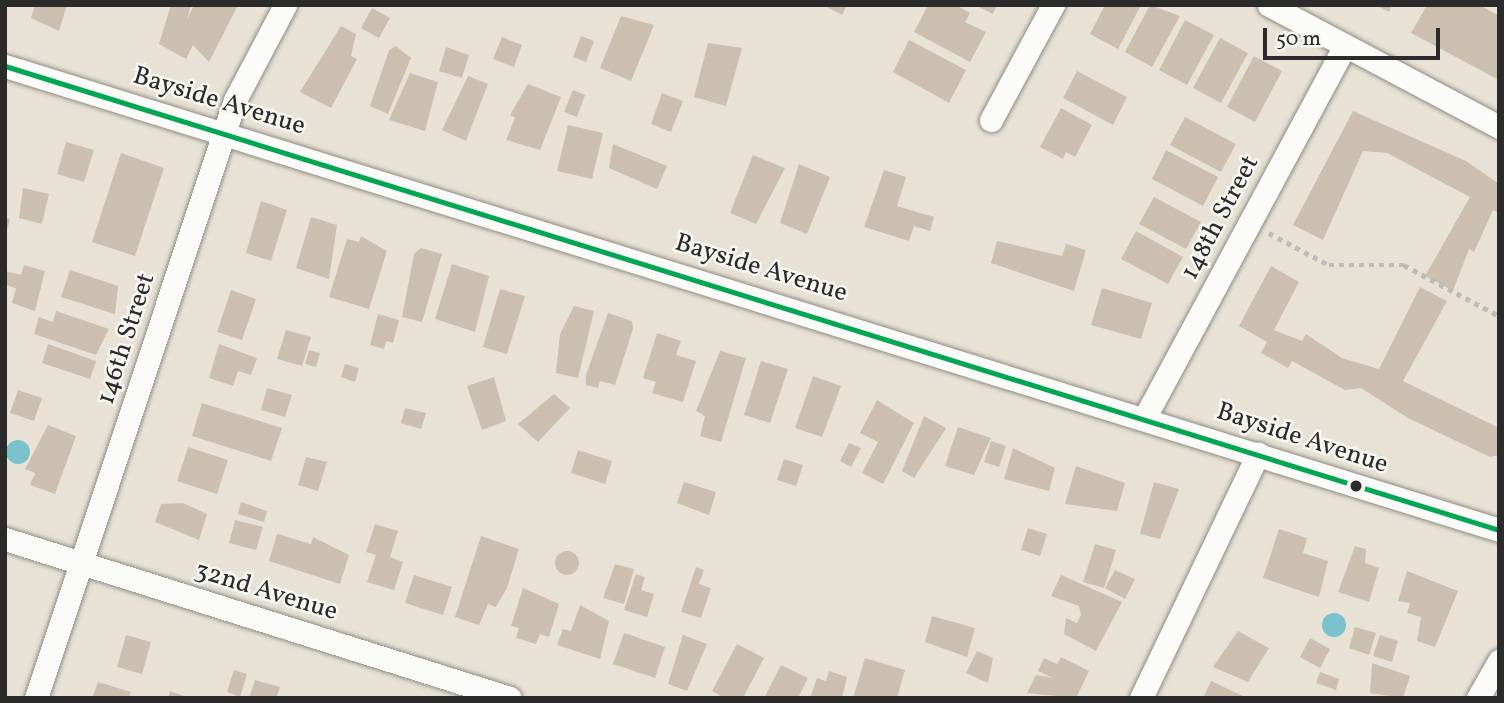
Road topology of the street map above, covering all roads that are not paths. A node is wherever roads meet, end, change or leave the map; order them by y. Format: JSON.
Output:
{"nodes":[{"id":1,"x":285,"y":5,"type":"edge"},
{"id":2,"x":1053,"y":5,"type":"edge"},
{"id":3,"x":1269,"y":5,"type":"edge"},
{"id":4,"x":1345,"y":46,"type":"junction"},
{"id":5,"x":5,"y":66,"type":"edge"},
{"id":6,"x":991,"y":120,"type":"dead end"},
{"id":7,"x":1499,"y":127,"type":"edge"},
{"id":8,"x":224,"y":132,"type":"junction"},
{"id":9,"x":1145,"y":417,"type":"junction"},
{"id":10,"x":1258,"y":454,"type":"junction"},
{"id":11,"x":1499,"y":530,"type":"edge"},
{"id":12,"x":5,"y":539,"type":"edge"},
{"id":13,"x":83,"y":563,"type":"junction"},
{"id":14,"x":1499,"y":661,"type":"edge"},
{"id":15,"x":36,"y":698,"type":"edge"},
{"id":16,"x":510,"y":698,"type":"edge"},
{"id":17,"x":1141,"y":698,"type":"edge"},
{"id":18,"x":1478,"y":698,"type":"edge"}],
"edges":[{"from":1,"to":8,"type":"street","name":"146th Street"},
{"from":2,"to":6,"type":"street"},
{"from":3,"to":4,"type":"street"},
{"from":4,"to":7,"type":"street"},
{"from":4,"to":9,"type":"street","name":"148th Street"},
{"from":5,"to":8,"type":"street","name":"Bayside Avenue"},
{"from":8,"to":9,"type":"street","name":"Bayside Avenue"},
{"from":8,"to":13,"type":"street","name":"146th Street"},
{"from":9,"to":10,"type":"street","name":"Bayside Avenue"},
{"from":10,"to":11,"type":"street","name":"Bayside Avenue"},
{"from":10,"to":17,"type":"street"},
{"from":12,"to":13,"type":"street","name":"32nd Avenue"},
{"from":13,"to":15,"type":"street","name":"146th Street"},
{"from":13,"to":16,"type":"street","name":"32nd Avenue"},
{"from":14,"to":18,"type":"street"}]}
